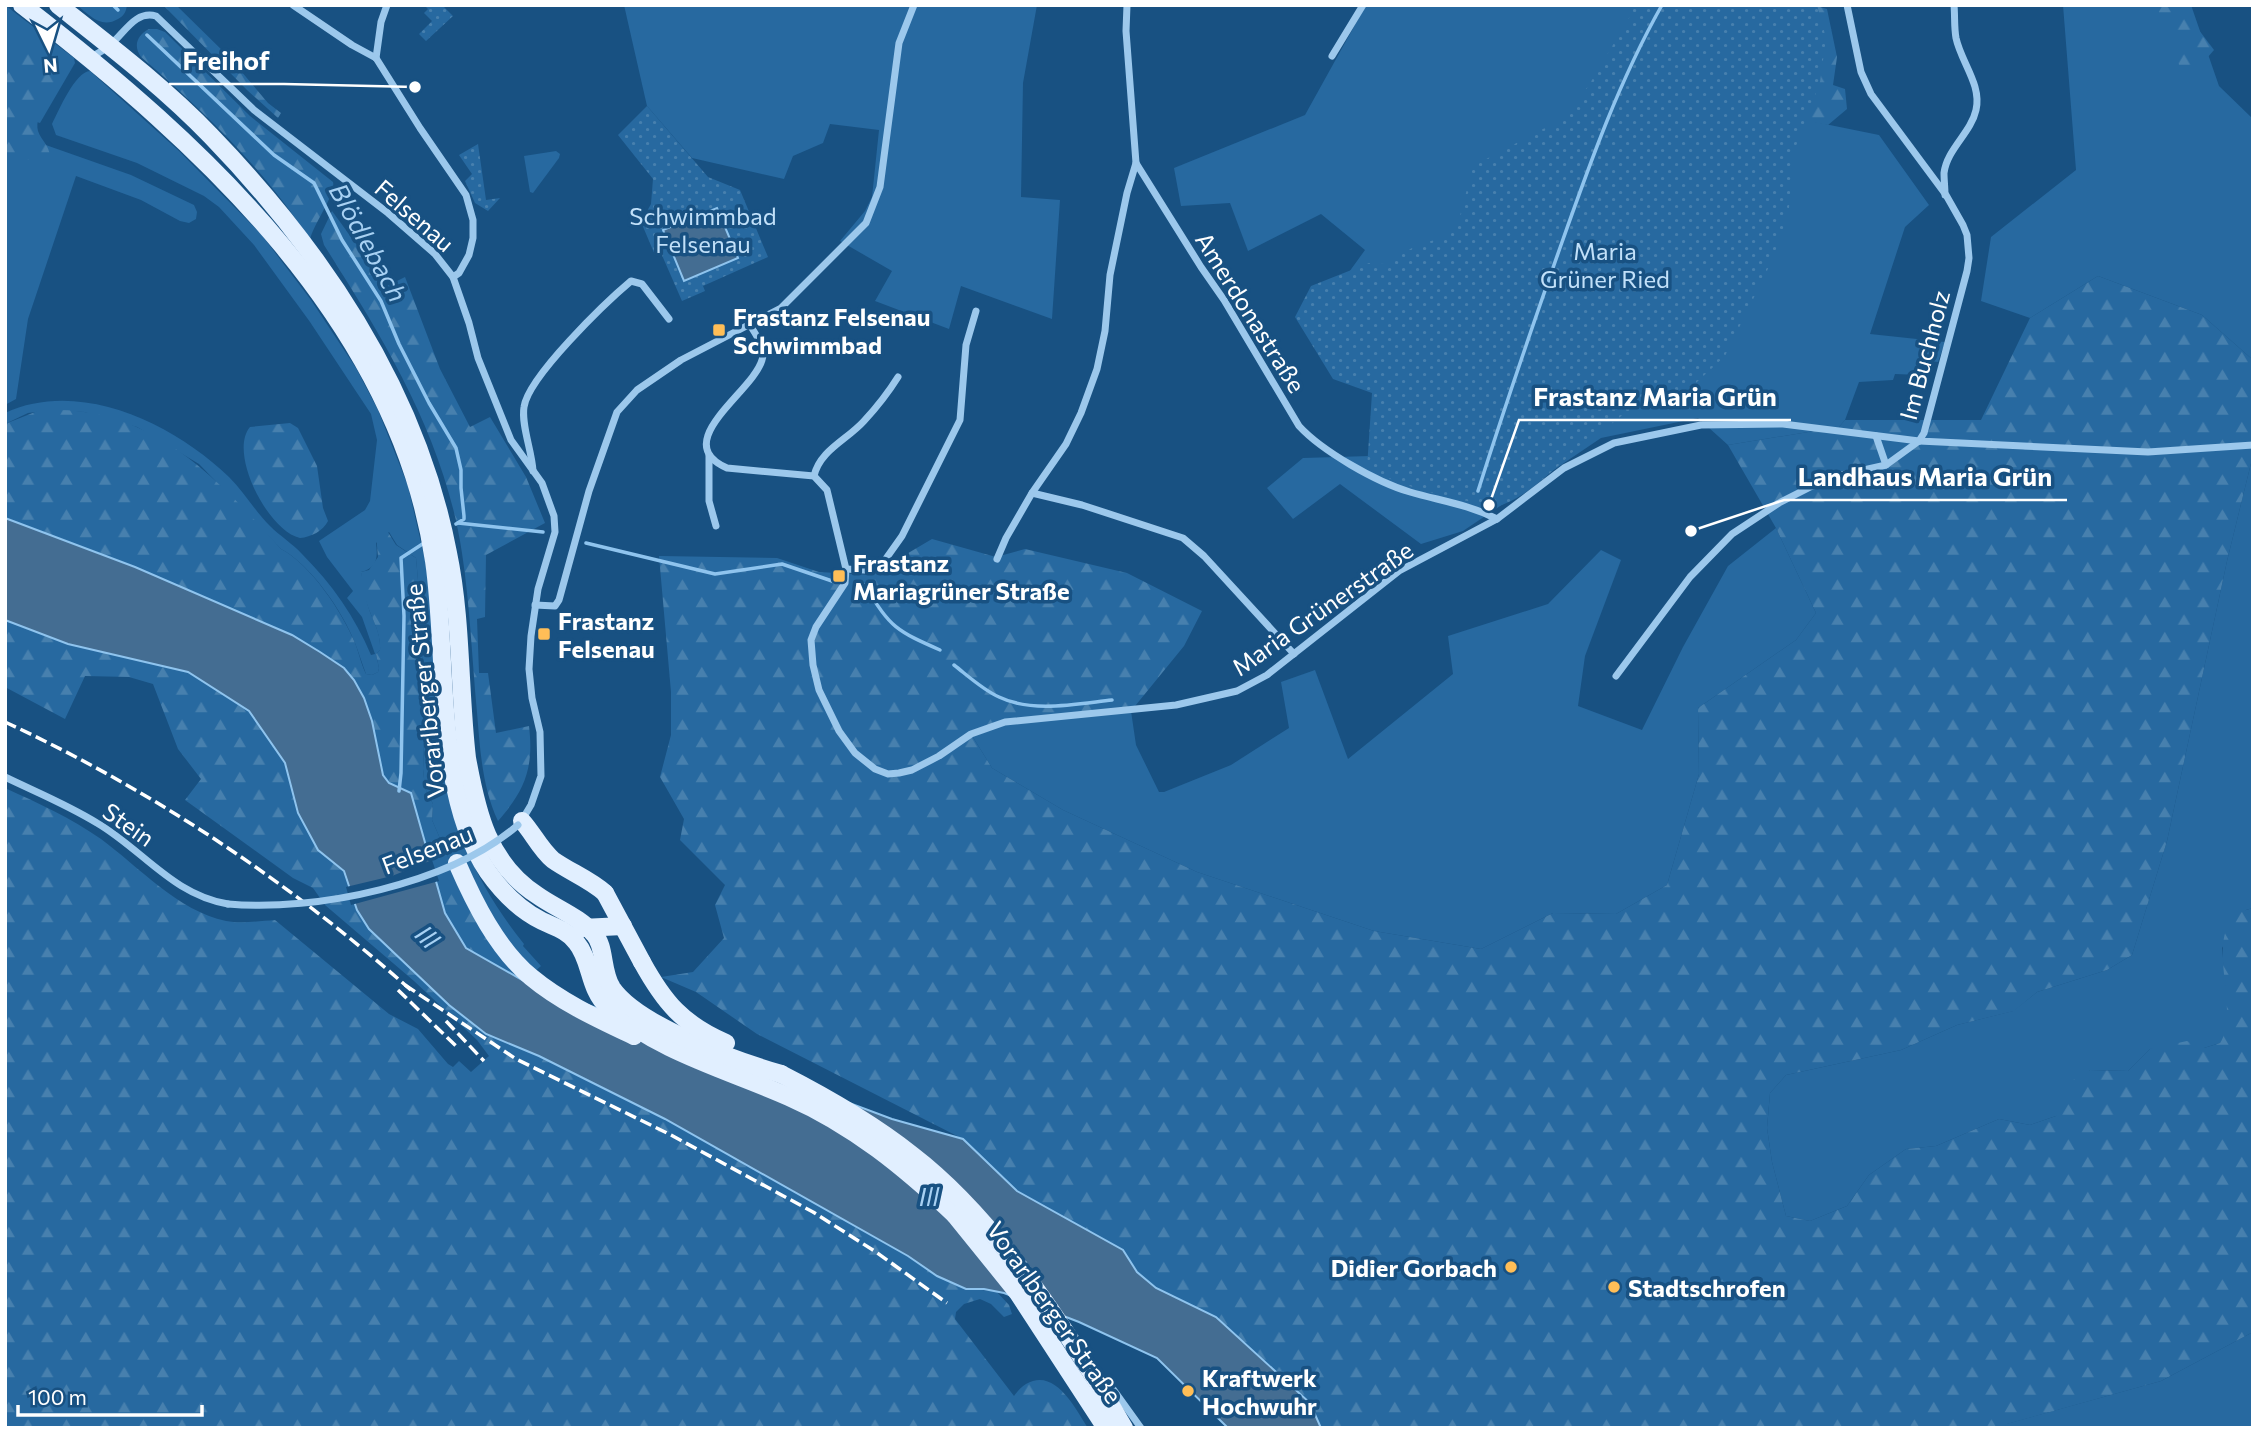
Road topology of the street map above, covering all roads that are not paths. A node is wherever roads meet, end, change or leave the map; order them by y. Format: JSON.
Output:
{"nodes":[{"id":1,"x":22,"y":5,"type":"edge"},
{"id":2,"x":58,"y":5,"type":"edge"},
{"id":3,"x":293,"y":5,"type":"edge"},
{"id":4,"x":387,"y":5,"type":"edge"},
{"id":5,"x":914,"y":5,"type":"edge"},
{"id":6,"x":1127,"y":5,"type":"edge"},
{"id":7,"x":1363,"y":5,"type":"edge"},
{"id":8,"x":1847,"y":5,"type":"edge"},
{"id":9,"x":1954,"y":5,"type":"edge"},
{"id":10,"x":110,"y":46,"type":"junction"},
{"id":11,"x":1332,"y":56,"type":"dead end"},
{"id":12,"x":90,"y":58,"type":"junction"},
{"id":13,"x":376,"y":58,"type":"junction"},
{"id":14,"x":1136,"y":163,"type":"junction"},
{"id":15,"x":1945,"y":195,"type":"junction"},
{"id":16,"x":453,"y":277,"type":"junction"},
{"id":17,"x":976,"y":311,"type":"dead end"},
{"id":18,"x":669,"y":319,"type":"dead end"},
{"id":19,"x":750,"y":325,"type":"junction"},
{"id":20,"x":898,"y":377,"type":"dead end"},
{"id":21,"x":1876,"y":436,"type":"junction"},
{"id":22,"x":1919,"y":441,"type":"junction"},
{"id":23,"x":2253,"y":445,"type":"edge"},
{"id":24,"x":709,"y":455,"type":"junction"},
{"id":25,"x":1886,"y":465,"type":"junction"},
{"id":26,"x":533,"y":471,"type":"junction"},
{"id":27,"x":814,"y":476,"type":"junction"},
{"id":28,"x":1032,"y":493,"type":"junction"},
{"id":29,"x":1497,"y":519,"type":"junction"},
{"id":30,"x":716,"y":526,"type":"dead end"},
{"id":31,"x":997,"y":559,"type":"dead end"},
{"id":32,"x":846,"y":569,"type":"junction"},
{"id":33,"x":535,"y":605,"type":"junction"},
{"id":34,"x":1294,"y":654,"type":"junction"},
{"id":35,"x":1616,"y":676,"type":"dead end"},
{"id":36,"x":5,"y":777,"type":"edge"},
{"id":37,"x":520,"y":823,"type":"junction"},
{"id":38,"x":457,"y":863,"type":"junction"},
{"id":39,"x":228,"y":904,"type":"joint"},
{"id":40,"x":588,"y":927,"type":"junction"},
{"id":41,"x":564,"y":931,"type":"junction"},
{"id":42,"x":583,"y":954,"type":"junction"},
{"id":43,"x":602,"y":959,"type":"junction"},
{"id":44,"x":665,"y":1043,"type":"junction"},
{"id":45,"x":727,"y":1049,"type":"junction"},
{"id":46,"x":1050,"y":1352,"type":"dead end"},
{"id":47,"x":1106,"y":1428,"type":"edge"},
{"id":48,"x":1124,"y":1428,"type":"edge"},
{"id":49,"x":1141,"y":1428,"type":"edge"}],
"edges":[{"from":1,"to":12,"type":"main road","name":"Vorarlberger Straße"},
{"from":2,"to":10,"type":"main road","name":"Vorarlberger Straße"},
{"from":3,"to":13,"type":"street"},
{"from":4,"to":13,"type":"street"},
{"from":5,"to":19,"type":"street"},
{"from":6,"to":14,"type":"street","name":"Amerdonastraße"},
{"from":7,"to":11,"type":"street"},
{"from":8,"to":15,"type":"street","name":"Im Buchholz"},
{"from":9,"to":15,"type":"street"},
{"from":10,"to":12,"type":"street","name":"Felsenau"},
{"from":10,"to":16,"type":"street","name":"Felsenau"},
{"from":10,"to":40,"type":"main road","name":"Vorarlberger Straße"},
{"from":12,"to":41,"type":"main road","name":"Vorarlberger Straße"},
{"from":13,"to":16,"type":"street"},
{"from":14,"to":28,"type":"street"},
{"from":14,"to":29,"type":"street","name":"Amerdonastraße"},
{"from":15,"to":22,"type":"street","name":"Im Buchholz"},
{"from":16,"to":26,"type":"street","name":"Felsenau"},
{"from":17,"to":32,"type":"street"},
{"from":18,"to":26,"type":"street","name":"Felsenau"},
{"from":19,"to":24,"type":"street"},
{"from":19,"to":33,"type":"street"},
{"from":20,"to":27,"type":"street"},
{"from":21,"to":22,"type":"street","name":"Maria Grünerstraße"},
{"from":21,"to":25,"type":"street"},
{"from":21,"to":29,"type":"street","name":"Maria Grünerstraße"},
{"from":22,"to":23,"type":"street","name":"Im Buchholz"},
{"from":22,"to":25,"type":"street"},
{"from":24,"to":27,"type":"street"},
{"from":24,"to":30,"type":"street"},
{"from":25,"to":35,"type":"street"},
{"from":26,"to":33,"type":"street","name":"Felsenau"},
{"from":27,"to":32,"type":"street"},
{"from":28,"to":31,"type":"street"},
{"from":28,"to":34,"type":"street"},
{"from":29,"to":34,"type":"street","name":"Maria Grünerstraße"},
{"from":32,"to":34,"type":"street","name":"Maria Grünerstraße"},
{"from":33,"to":37,"type":"street","name":"Felsenau"},
{"from":36,"to":39,"type":"street","name":"Stein"},
{"from":37,"to":38,"type":"street","name":"Felsenau","bridge":true},
{"from":37,"to":45,"type":"main road","bridge":true},
{"from":38,"to":39,"type":"street","name":"Felsenau","bridge":true},
{"from":38,"to":44,"type":"main road"},
{"from":40,"to":41,"type":"main road"},
{"from":40,"to":42,"type":"main road"},
{"from":40,"to":43,"type":"main road"},
{"from":40,"to":43,"type":"main road"},
{"from":41,"to":42,"type":"main road","name":"Vorarlberger Straße"},
{"from":42,"to":44,"type":"main road","name":"Vorarlberger Straße"},
{"from":43,"to":45,"type":"main road"},
{"from":44,"to":47,"type":"main road","name":"Vorarlberger Straße","bridge":true},
{"from":45,"to":48,"type":"main road","name":"Vorarlberger Straße","bridge":true},
{"from":46,"to":49,"type":"street"}]}
